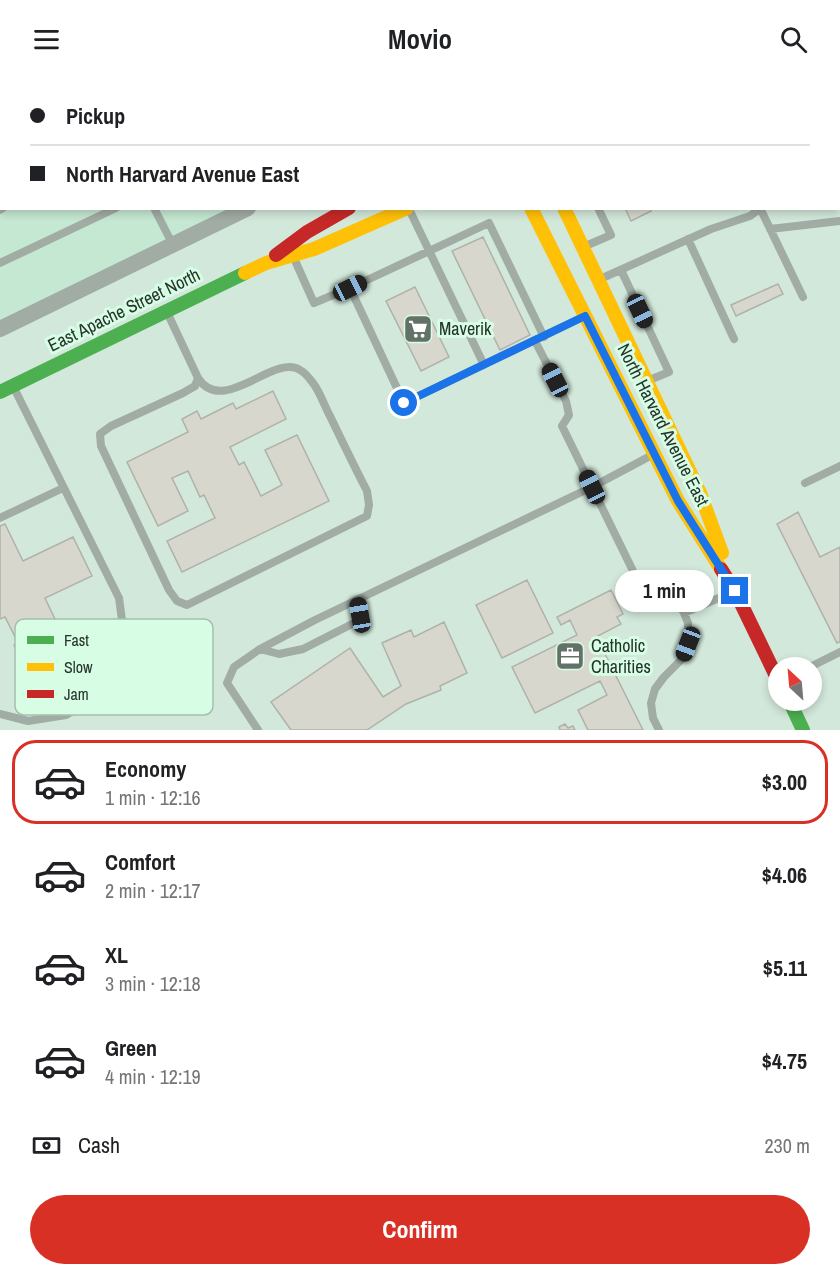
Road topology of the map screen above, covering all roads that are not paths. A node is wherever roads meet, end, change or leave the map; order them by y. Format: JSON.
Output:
{"nodes":[{"id":1,"x":155,"y":210,"type":"edge"},
{"id":2,"x":244,"y":210,"type":"edge"},
{"id":3,"x":345,"y":210,"type":"edge"},
{"id":4,"x":403,"y":210,"type":"edge"},
{"id":5,"x":409,"y":210,"type":"edge"},
{"id":6,"x":532,"y":210,"type":"edge"},
{"id":7,"x":565,"y":210,"type":"edge"},
{"id":8,"x":599,"y":210,"type":"edge"},
{"id":9,"x":759,"y":210,"type":"edge"},
{"id":10,"x":761,"y":210,"type":"edge"},
{"id":11,"x":99,"y":212,"type":"edge"},
{"id":12,"x":840,"y":221,"type":"edge"},
{"id":13,"x":770,"y":229,"type":"junction"},
{"id":14,"x":688,"y":239,"type":"junction"},
{"id":15,"x":173,"y":245,"type":"junction"},
{"id":16,"x":582,"y":248,"type":"junction"},
{"id":17,"x":429,"y":250,"type":"junction"},
{"id":18,"x":292,"y":256,"type":"junction"},
{"id":19,"x":266,"y":263,"type":"junction"},
{"id":20,"x":0,"y":264,"type":"edge"},
{"id":21,"x":621,"y":270,"type":"junction"},
{"id":22,"x":598,"y":280,"type":"junction"},
{"id":23,"x":350,"y":288,"type":"junction"},
{"id":24,"x":803,"y":297,"type":"dead end"},
{"id":25,"x":167,"y":311,"type":"junction"},
{"id":26,"x":585,"y":316,"type":"junction"},
{"id":27,"x":0,"y":329,"type":"edge"},
{"id":28,"x":539,"y":339,"type":"junction"},
{"id":29,"x":734,"y":339,"type":"dead end"},
{"id":30,"x":484,"y":365,"type":"junction"},
{"id":31,"x":198,"y":378,"type":"junction"},
{"id":32,"x":646,"y":382,"type":"junction"},
{"id":33,"x":13,"y":386,"type":"junction"},
{"id":34,"x":0,"y":392,"type":"edge"},
{"id":35,"x":654,"y":454,"type":"junction"},
{"id":36,"x":840,"y":466,"type":"edge"},
{"id":37,"x":805,"y":483,"type":"dead end"},
{"id":38,"x":592,"y":487,"type":"junction"},
{"id":39,"x":63,"y":488,"type":"junction"},
{"id":40,"x":0,"y":518,"type":"edge"},
{"id":41,"x":735,"y":591,"type":"junction"},
{"id":42,"x":357,"y":600,"type":"junction"},
{"id":43,"x":684,"y":613,"type":"junction"},
{"id":44,"x":122,"y":619,"type":"edge"},
{"id":45,"x":260,"y":649,"type":"junction"},
{"id":46,"x":840,"y":652,"type":"edge"},
{"id":47,"x":768,"y":659,"type":"edge"},
{"id":48,"x":822,"y":661,"type":"edge"},
{"id":49,"x":794,"y":711,"type":"edge"},
{"id":50,"x":0,"y":714,"type":"edge"},
{"id":51,"x":66,"y":715,"type":"edge"},
{"id":52,"x":258,"y":730,"type":"edge"},
{"id":53,"x":659,"y":730,"type":"edge"},
{"id":54,"x":803,"y":730,"type":"edge"}],
"edges":[{"from":1,"to":15,"type":"lane"},
{"from":2,"to":15,"type":"street","name":"East Apache Street North"},
{"from":3,"to":19,"type":"main road","name":"East Apache Street North"},
{"from":4,"to":18,"type":"main road","name":"East Apache Street North"},
{"from":5,"to":17,"type":"lane"},
{"from":6,"to":26,"type":"main road","name":"North Harvard Avenue East"},
{"from":7,"to":16,"type":"main road","name":"North Harvard Avenue East"},
{"from":8,"to":16,"type":"lane"},
{"from":9,"to":14,"type":"lane"},
{"from":10,"to":13,"type":"lane"},
{"from":11,"to":20,"type":"lane"},
{"from":12,"to":13,"type":"lane"},
{"from":13,"to":24,"type":"lane"},
{"from":14,"to":21,"type":"lane"},
{"from":14,"to":29,"type":"lane"},
{"from":15,"to":27,"type":"street","name":"East Apache Street North"},
{"from":16,"to":22,"type":"main road","name":"North Harvard Avenue East"},
{"from":17,"to":23,"type":"lane"},
{"from":17,"to":28,"type":"lane"},
{"from":17,"to":30,"type":"lane"},
{"from":18,"to":19,"type":"main road","name":"East Apache Street North"},
{"from":18,"to":23,"type":"lane"},
{"from":19,"to":25,"type":"main road","name":"East Apache Street North"},
{"from":21,"to":22,"type":"lane"},
{"from":21,"to":32,"type":"lane"},
{"from":22,"to":32,"type":"main road","name":"North Harvard Avenue East"},
{"from":23,"to":30,"type":"lane"},
{"from":25,"to":31,"type":"lane"},
{"from":25,"to":33,"type":"main road","name":"East Apache Street North"},
{"from":26,"to":28,"type":"lane"},
{"from":26,"to":35,"type":"main road","name":"North Harvard Avenue East"},
{"from":28,"to":30,"type":"lane"},
{"from":28,"to":38,"type":"lane"},
{"from":31,"to":31,"type":"lane"},
{"from":32,"to":41,"type":"main road","name":"North Harvard Avenue East"},
{"from":33,"to":34,"type":"main road","name":"East Apache Street North"},
{"from":33,"to":39,"type":"lane"},
{"from":35,"to":38,"type":"lane"},
{"from":35,"to":41,"type":"main road","name":"North Harvard Avenue East"},
{"from":36,"to":37,"type":"lane"},
{"from":38,"to":42,"type":"lane"},
{"from":38,"to":43,"type":"lane"},
{"from":39,"to":40,"type":"lane"},
{"from":39,"to":44,"type":"lane"},
{"from":41,"to":43,"type":"lane"},
{"from":41,"to":47,"type":"main road","name":"North Harvard Avenue East"},
{"from":42,"to":45,"type":"lane"},
{"from":42,"to":45,"type":"lane"},
{"from":43,"to":53,"type":"lane"},
{"from":45,"to":52,"type":"lane"},
{"from":46,"to":48,"type":"lane"},
{"from":49,"to":54,"type":"main road"},
{"from":50,"to":51,"type":"lane"}]}
